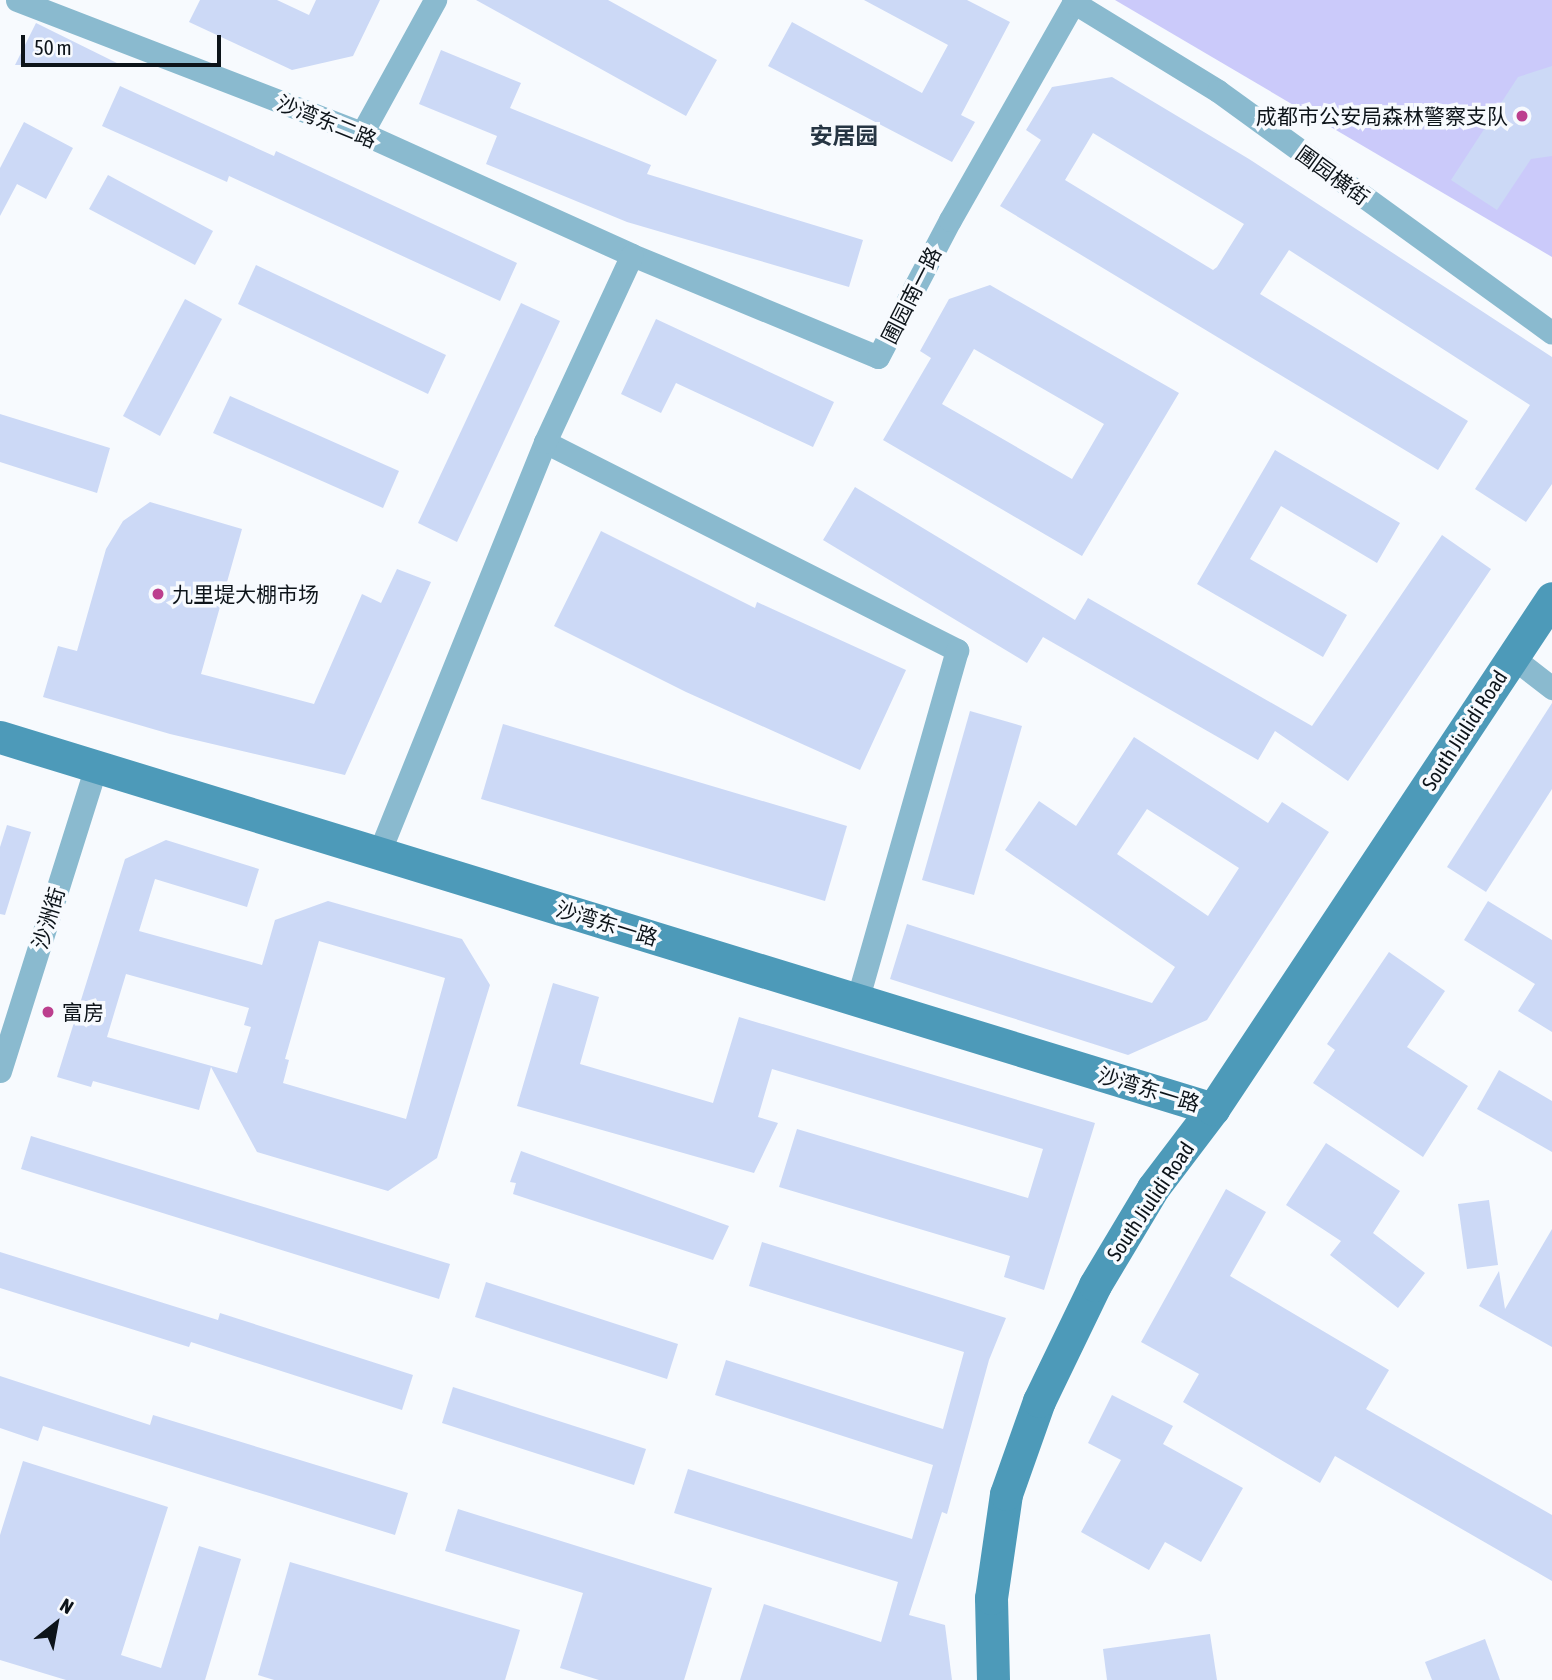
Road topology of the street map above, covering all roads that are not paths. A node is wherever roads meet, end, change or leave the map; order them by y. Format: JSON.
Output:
{"nodes":[{"id":1,"x":17,"y":0,"type":"edge"},
{"id":2,"x":435,"y":0,"type":"edge"},
{"id":3,"x":1074,"y":1,"type":"edge"},
{"id":4,"x":362,"y":133,"type":"junction"},
{"id":5,"x":632,"y":255,"type":"junction"},
{"id":6,"x":1552,"y":333,"type":"edge"},
{"id":7,"x":545,"y":442,"type":"junction"},
{"id":8,"x":1552,"y":598,"type":"edge"},
{"id":9,"x":1512,"y":657,"type":"junction"},
{"id":10,"x":1552,"y":688,"type":"edge"},
{"id":11,"x":0,"y":737,"type":"edge"},
{"id":12,"x":96,"y":766,"type":"junction"},
{"id":13,"x":379,"y":853,"type":"junction"},
{"id":14,"x":857,"y":1000,"type":"junction"},
{"id":15,"x":0,"y":1071,"type":"edge"},
{"id":16,"x":1213,"y":1109,"type":"junction"},
{"id":17,"x":993,"y":1680,"type":"edge"}],
"edges":[{"from":1,"to":4,"type":"street","name":"沙湾东二路"},
{"from":2,"to":4,"type":"street"},
{"from":3,"to":5,"type":"street","name":"圃园南一路"},
{"from":3,"to":6,"type":"street","name":"圃园横街"},
{"from":4,"to":5,"type":"street","name":"沙湾东二路"},
{"from":5,"to":7,"type":"street"},
{"from":7,"to":13,"type":"street"},
{"from":7,"to":14,"type":"street"},
{"from":8,"to":9,"type":"street","name":"South Jiulidi Road"},
{"from":9,"to":10,"type":"street"},
{"from":9,"to":16,"type":"street","name":"South Jiulidi Road"},
{"from":11,"to":12,"type":"street","name":"沙湾东一路"},
{"from":12,"to":13,"type":"street","name":"沙湾东一路"},
{"from":12,"to":15,"type":"street","name":"沙洲街"},
{"from":13,"to":14,"type":"street","name":"沙湾东一路"},
{"from":14,"to":16,"type":"street","name":"沙湾东一路"},
{"from":16,"to":17,"type":"street","name":"South Jiulidi Road"}]}
